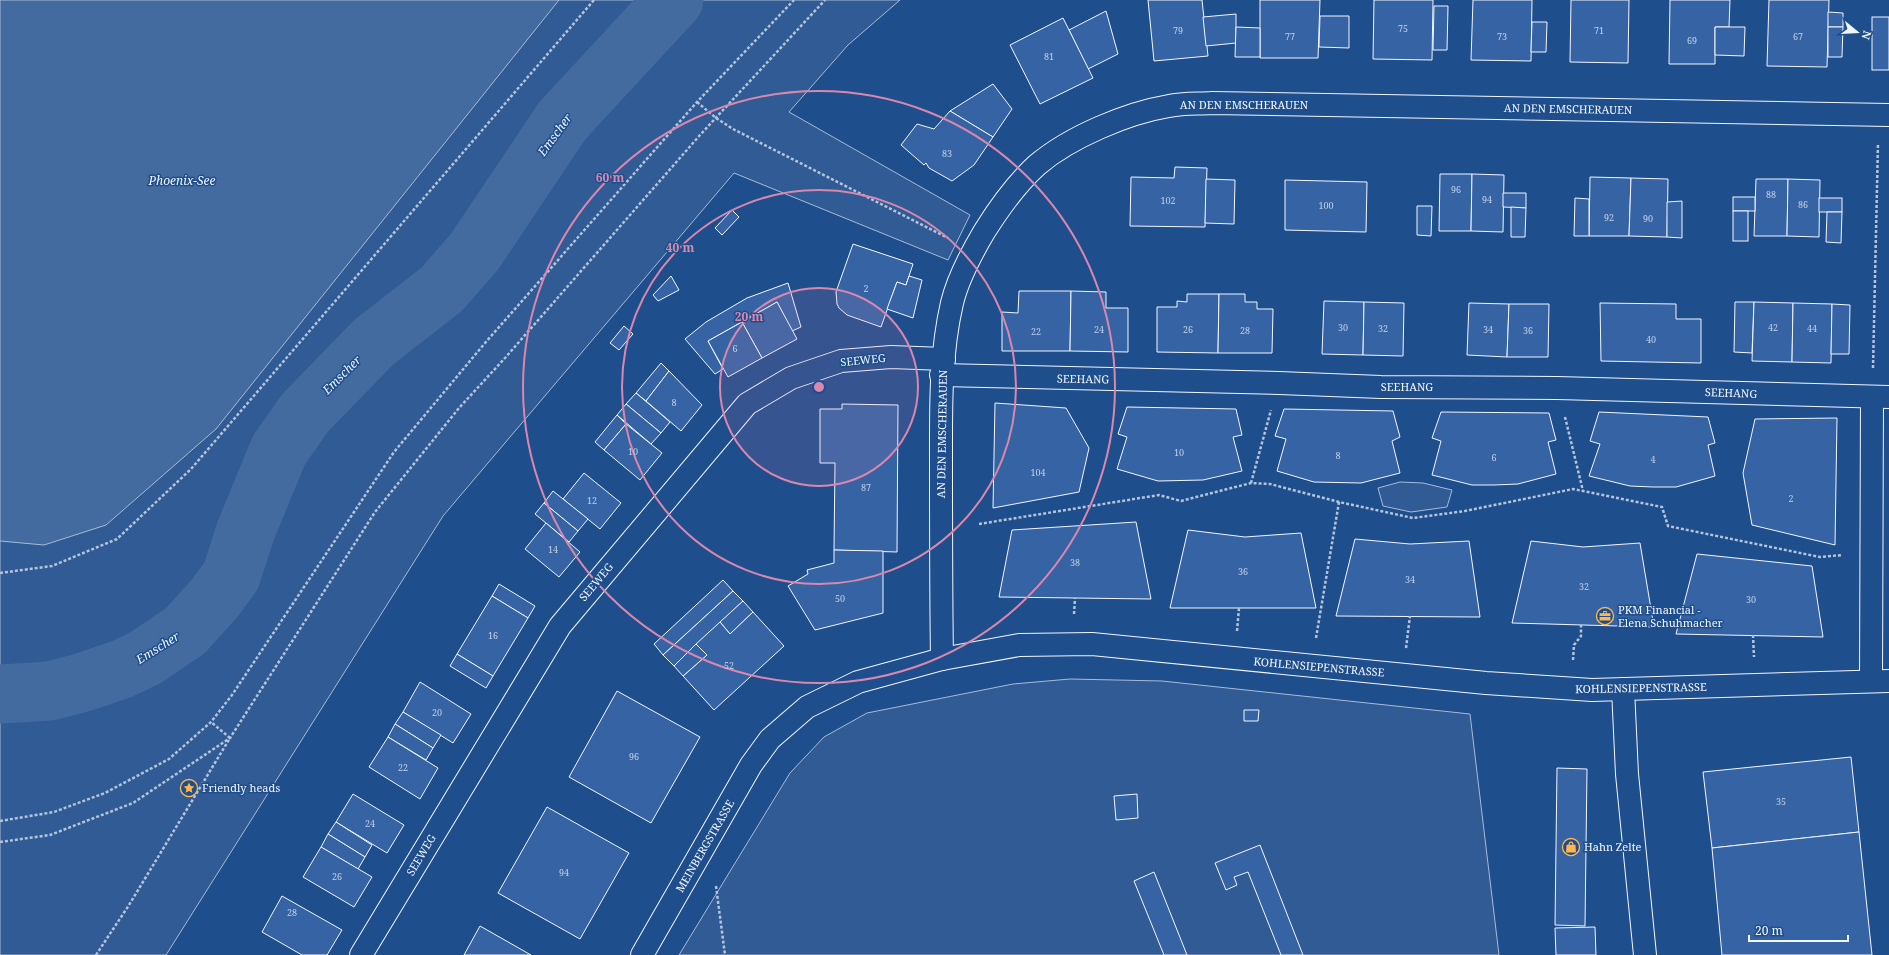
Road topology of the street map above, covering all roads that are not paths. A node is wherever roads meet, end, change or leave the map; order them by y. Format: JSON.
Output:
{"nodes":[{"id":1,"x":1889,"y":115,"type":"edge"},
{"id":2,"x":942,"y":367,"type":"junction"},
{"id":3,"x":1881,"y":397,"type":"edge"},
{"id":4,"x":942,"y":659,"type":"junction"},
{"id":5,"x":1880,"y":682,"type":"edge"},
{"id":6,"x":1623,"y":689,"type":"junction"},
{"id":7,"x":770,"y":739,"type":"joint"},
{"id":8,"x":361,"y":955,"type":"edge"},
{"id":9,"x":642,"y":955,"type":"edge"},
{"id":10,"x":1645,"y":955,"type":"edge"}],
"edges":[{"from":1,"to":2,"type":"street","name":"AN DEN EMSCHERAUEN"},
{"from":2,"to":3,"type":"street","name":"SEEHANG"},
{"from":2,"to":4,"type":"street","name":"AN DEN EMSCHERAUEN"},
{"from":2,"to":8,"type":"street","name":"SEEWEG"},
{"from":3,"to":5,"type":"street"},
{"from":4,"to":6,"type":"street","name":"KOHLENSIEPENSTRASSE"},
{"from":4,"to":7,"type":"street","name":"KOHLENSIEPENSTRASSE"},
{"from":5,"to":6,"type":"street","name":"KOHLENSIEPENSTRASSE"},
{"from":6,"to":10,"type":"street"},
{"from":7,"to":9,"type":"street","name":"MEINBERGSTRASSE"}]}
